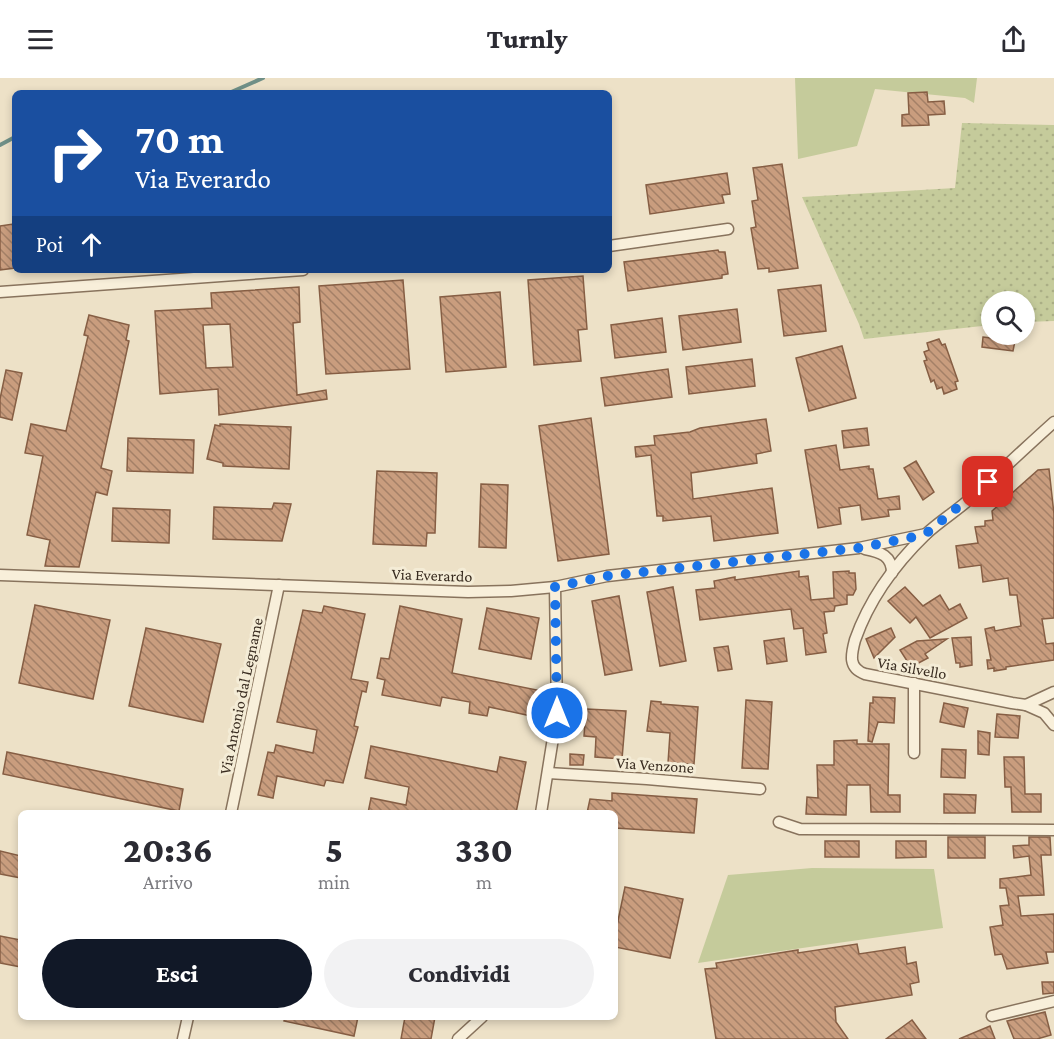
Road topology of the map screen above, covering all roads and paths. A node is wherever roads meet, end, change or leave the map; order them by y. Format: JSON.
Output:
{"nodes":[{"id":1,"x":728,"y":229,"type":"dead end"},
{"id":2,"x":612,"y":246,"type":"edge"},
{"id":3,"x":262,"y":273,"type":"edge"},
{"id":4,"x":0,"y":292,"type":"edge"},
{"id":5,"x":1054,"y":422,"type":"edge"},
{"id":6,"x":1039,"y":435,"type":"junction"},
{"id":7,"x":1053,"y":438,"type":"edge"},
{"id":8,"x":926,"y":534,"type":"junction"},
{"id":9,"x":859,"y":548,"type":"junction"},
{"id":10,"x":892,"y":573,"type":"junction"},
{"id":11,"x":0,"y":575,"type":"edge"},
{"id":12,"x":279,"y":585,"type":"junction"},
{"id":13,"x":555,"y":587,"type":"junction"},
{"id":14,"x":914,"y":683,"type":"junction"},
{"id":15,"x":1054,"y":692,"type":"edge"},
{"id":16,"x":1026,"y":705,"type":"junction"},
{"id":17,"x":1054,"y":725,"type":"edge"},
{"id":18,"x":914,"y":753,"type":"dead end"},
{"id":19,"x":548,"y":773,"type":"junction"},
{"id":20,"x":760,"y":789,"type":"dead end"},
{"id":21,"x":232,"y":810,"type":"edge"},
{"id":22,"x":542,"y":810,"type":"edge"},
{"id":23,"x":779,"y":822,"type":"dead end"},
{"id":24,"x":1054,"y":830,"type":"edge"},
{"id":25,"x":1054,"y":1001,"type":"edge"},
{"id":26,"x":992,"y":1016,"type":"dead end"},
{"id":27,"x":187,"y":1020,"type":"edge"},
{"id":28,"x":479,"y":1020,"type":"edge"},
{"id":29,"x":183,"y":1039,"type":"edge"},
{"id":30,"x":458,"y":1039,"type":"edge"}],
"edges":[{"from":1,"to":2,"type":"street"},
{"from":3,"to":4,"type":"street"},
{"from":5,"to":6,"type":"street","name":"Via Silvello"},
{"from":6,"to":7,"type":"street"},
{"from":6,"to":8,"type":"street","name":"Via Silvello"},
{"from":8,"to":9,"type":"street","name":"Via Everardo"},
{"from":8,"to":10,"type":"street","name":"Via Silvello"},
{"from":9,"to":10,"type":"street","name":"Via Everardo"},
{"from":9,"to":13,"type":"street","name":"Via Everardo"},
{"from":10,"to":14,"type":"street","name":"Via Silvello"},
{"from":11,"to":12,"type":"street","name":"Via Everardo"},
{"from":12,"to":13,"type":"street","name":"Via Everardo"},
{"from":12,"to":21,"type":"street","name":"Via Antonio dal Legname"},
{"from":13,"to":19,"type":"street"},
{"from":14,"to":16,"type":"street","name":"Via Silvello"},
{"from":14,"to":18,"type":"street"},
{"from":15,"to":16,"type":"street"},
{"from":16,"to":17,"type":"street"},
{"from":19,"to":20,"type":"street","name":"Via Venzone"},
{"from":19,"to":22,"type":"street"},
{"from":23,"to":24,"type":"street"},
{"from":25,"to":26,"type":"street"},
{"from":27,"to":29,"type":"street"},
{"from":28,"to":30,"type":"street"}]}
